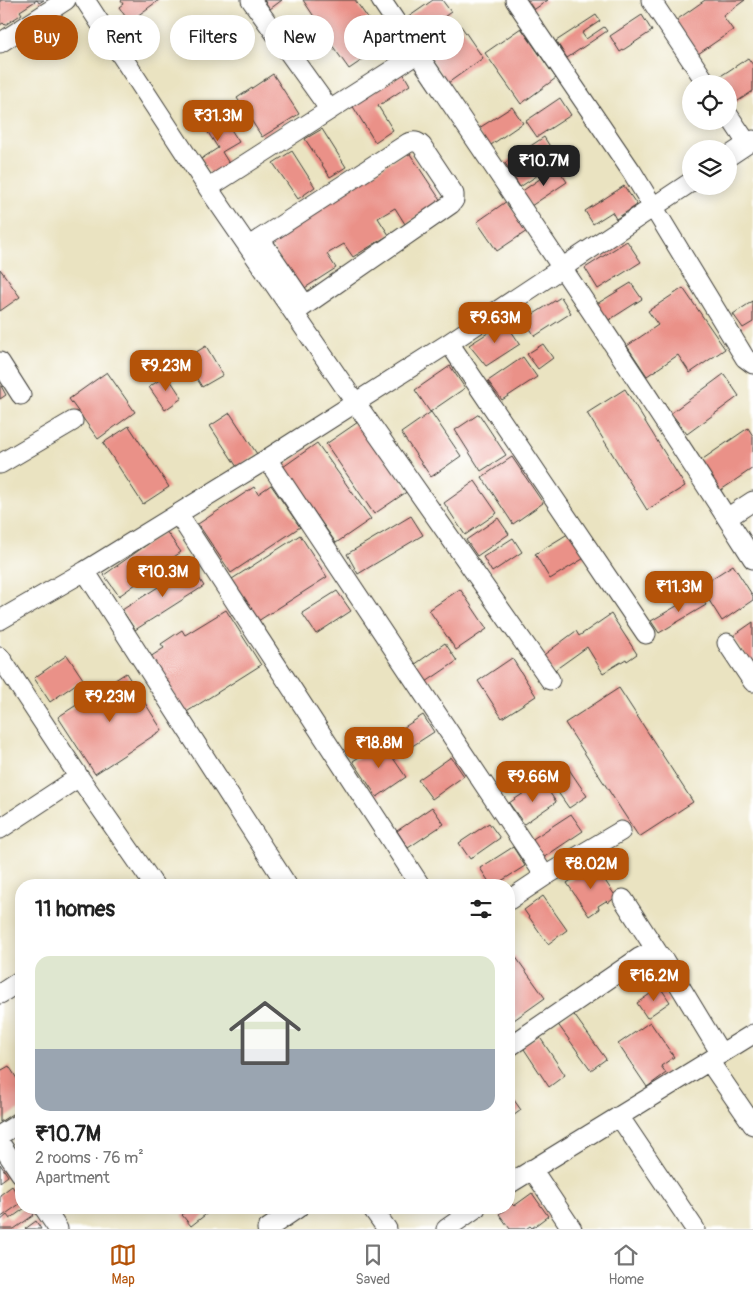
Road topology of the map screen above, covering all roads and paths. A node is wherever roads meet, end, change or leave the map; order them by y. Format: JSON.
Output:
{"nodes":[{"id":1,"x":66,"y":0,"type":"edge"},
{"id":2,"x":85,"y":0,"type":"edge"},
{"id":3,"x":251,"y":0,"type":"edge"},
{"id":4,"x":381,"y":0,"type":"edge"},
{"id":5,"x":515,"y":0,"type":"edge"},
{"id":6,"x":651,"y":0,"type":"edge"},
{"id":7,"x":391,"y":15,"type":"edge"},
{"id":8,"x":0,"y":43,"type":"edge"},
{"id":9,"x":408,"y":60,"type":"edge"},
{"id":10,"x":421,"y":60,"type":"edge"},
{"id":11,"x":701,"y":75,"type":"edge"},
{"id":12,"x":330,"y":110,"type":"junction"},
{"id":13,"x":737,"y":126,"type":"edge"},
{"id":14,"x":750,"y":142,"type":"edge"},
{"id":15,"x":737,"y":151,"type":"edge"},
{"id":16,"x":208,"y":188,"type":"junction"},
{"id":17,"x":682,"y":188,"type":"edge"},
{"id":18,"x":654,"y":208,"type":"junction"},
{"id":19,"x":254,"y":242,"type":"junction"},
{"id":20,"x":562,"y":267,"type":"junction"},
{"id":21,"x":300,"y":309,"type":"junction"},
{"id":22,"x":449,"y":343,"type":"junction"},
{"id":23,"x":0,"y":362,"type":"edge"},
{"id":24,"x":753,"y":364,"type":"edge"},
{"id":25,"x":21,"y":395,"type":"dead end"},
{"id":26,"x":355,"y":402,"type":"junction"},
{"id":27,"x":73,"y":421,"type":"dead end"},
{"id":28,"x":267,"y":459,"type":"junction"},
{"id":29,"x":0,"y":464,"type":"edge"},
{"id":30,"x":753,"y":501,"type":"edge"},
{"id":31,"x":178,"y":514,"type":"junction"},
{"id":32,"x":727,"y":518,"type":"junction"},
{"id":33,"x":753,"y":559,"type":"edge"},
{"id":34,"x":85,"y":571,"type":"junction"},
{"id":35,"x":0,"y":620,"type":"edge"},
{"id":36,"x":646,"y":634,"type":"dead end"},
{"id":37,"x":727,"y":643,"type":"dead end"},
{"id":38,"x":0,"y":657,"type":"edge"},
{"id":39,"x":6,"y":679,"type":"edge"},
{"id":40,"x":550,"y":680,"type":"dead end"},
{"id":41,"x":753,"y":682,"type":"edge"},
{"id":42,"x":79,"y":777,"type":"junction"},
{"id":43,"x":0,"y":829,"type":"edge"},
{"id":44,"x":621,"y":832,"type":"dead end"},
{"id":45,"x":545,"y":876,"type":"junction"},
{"id":46,"x":150,"y":879,"type":"edge"},
{"id":47,"x":283,"y":879,"type":"edge"},
{"id":48,"x":416,"y":879,"type":"edge"},
{"id":49,"x":515,"y":896,"type":"edge"},
{"id":50,"x":623,"y":899,"type":"dead end"},
{"id":51,"x":658,"y":953,"type":"junction"},
{"id":52,"x":15,"y":984,"type":"edge"},
{"id":53,"x":0,"y":994,"type":"edge"},
{"id":54,"x":753,"y":1034,"type":"edge"},
{"id":55,"x":515,"y":1043,"type":"edge"},
{"id":56,"x":715,"y":1057,"type":"junction"},
{"id":57,"x":619,"y":1116,"type":"junction"},
{"id":58,"x":753,"y":1124,"type":"edge"},
{"id":59,"x":15,"y":1126,"type":"edge"},
{"id":60,"x":0,"y":1135,"type":"edge"},
{"id":61,"x":0,"y":1143,"type":"edge"},
{"id":62,"x":15,"y":1165,"type":"edge"},
{"id":63,"x":532,"y":1169,"type":"junction"},
{"id":64,"x":515,"y":1180,"type":"edge"},
{"id":65,"x":48,"y":1214,"type":"edge"},
{"id":66,"x":289,"y":1214,"type":"edge"},
{"id":67,"x":376,"y":1214,"type":"edge"},
{"id":68,"x":467,"y":1214,"type":"edge"},
{"id":69,"x":58,"y":1229,"type":"edge"},
{"id":70,"x":267,"y":1229,"type":"edge"},
{"id":71,"x":386,"y":1229,"type":"edge"},
{"id":72,"x":446,"y":1229,"type":"edge"},
{"id":73,"x":572,"y":1229,"type":"edge"},
{"id":74,"x":695,"y":1229,"type":"edge"}],
"edges":[{"from":1,"to":8,"type":"street"},
{"from":2,"to":16,"type":"street"},
{"from":3,"to":12,"type":"street"},
{"from":4,"to":7,"type":"street"},
{"from":5,"to":18,"type":"street"},
{"from":6,"to":11,"type":"street"},
{"from":9,"to":12,"type":"street"},
{"from":10,"to":20,"type":"street"},
{"from":12,"to":16,"type":"street"},
{"from":13,"to":14,"type":"street"},
{"from":14,"to":15,"type":"street"},
{"from":16,"to":19,"type":"street"},
{"from":17,"to":18,"type":"street"},
{"from":18,"to":20,"type":"street"},
{"from":18,"to":24,"type":"street"},
{"from":19,"to":21,"type":"street"},
{"from":19,"to":21,"type":"street"},
{"from":20,"to":22,"type":"street"},
{"from":20,"to":32,"type":"street"},
{"from":21,"to":26,"type":"street"},
{"from":22,"to":26,"type":"street"},
{"from":22,"to":36,"type":"street"},
{"from":23,"to":25,"type":"street"},
{"from":26,"to":28,"type":"street"},
{"from":26,"to":40,"type":"street"},
{"from":27,"to":29,"type":"street"},
{"from":28,"to":31,"type":"street"},
{"from":28,"to":45,"type":"street"},
{"from":30,"to":32,"type":"street"},
{"from":31,"to":34,"type":"street"},
{"from":31,"to":48,"type":"street"},
{"from":32,"to":33,"type":"street"},
{"from":34,"to":35,"type":"street"},
{"from":34,"to":47,"type":"street"},
{"from":37,"to":41,"type":"street"},
{"from":38,"to":39,"type":"street"},
{"from":39,"to":42,"type":"street"},
{"from":42,"to":43,"type":"street"},
{"from":42,"to":46,"type":"street"},
{"from":44,"to":45,"type":"street"},
{"from":45,"to":49,"type":"street"},
{"from":50,"to":51,"type":"street"},
{"from":51,"to":55,"type":"street"},
{"from":51,"to":56,"type":"street"},
{"from":52,"to":53,"type":"street"},
{"from":54,"to":56,"type":"street"},
{"from":56,"to":57,"type":"street"},
{"from":56,"to":58,"type":"street"},
{"from":57,"to":63,"type":"street"},
{"from":57,"to":74,"type":"street"},
{"from":59,"to":60,"type":"street"},
{"from":61,"to":62,"type":"street"},
{"from":63,"to":64,"type":"street"},
{"from":63,"to":73,"type":"street"},
{"from":65,"to":69,"type":"street"},
{"from":66,"to":70,"type":"street"},
{"from":67,"to":71,"type":"street"},
{"from":68,"to":72,"type":"street"}]}
